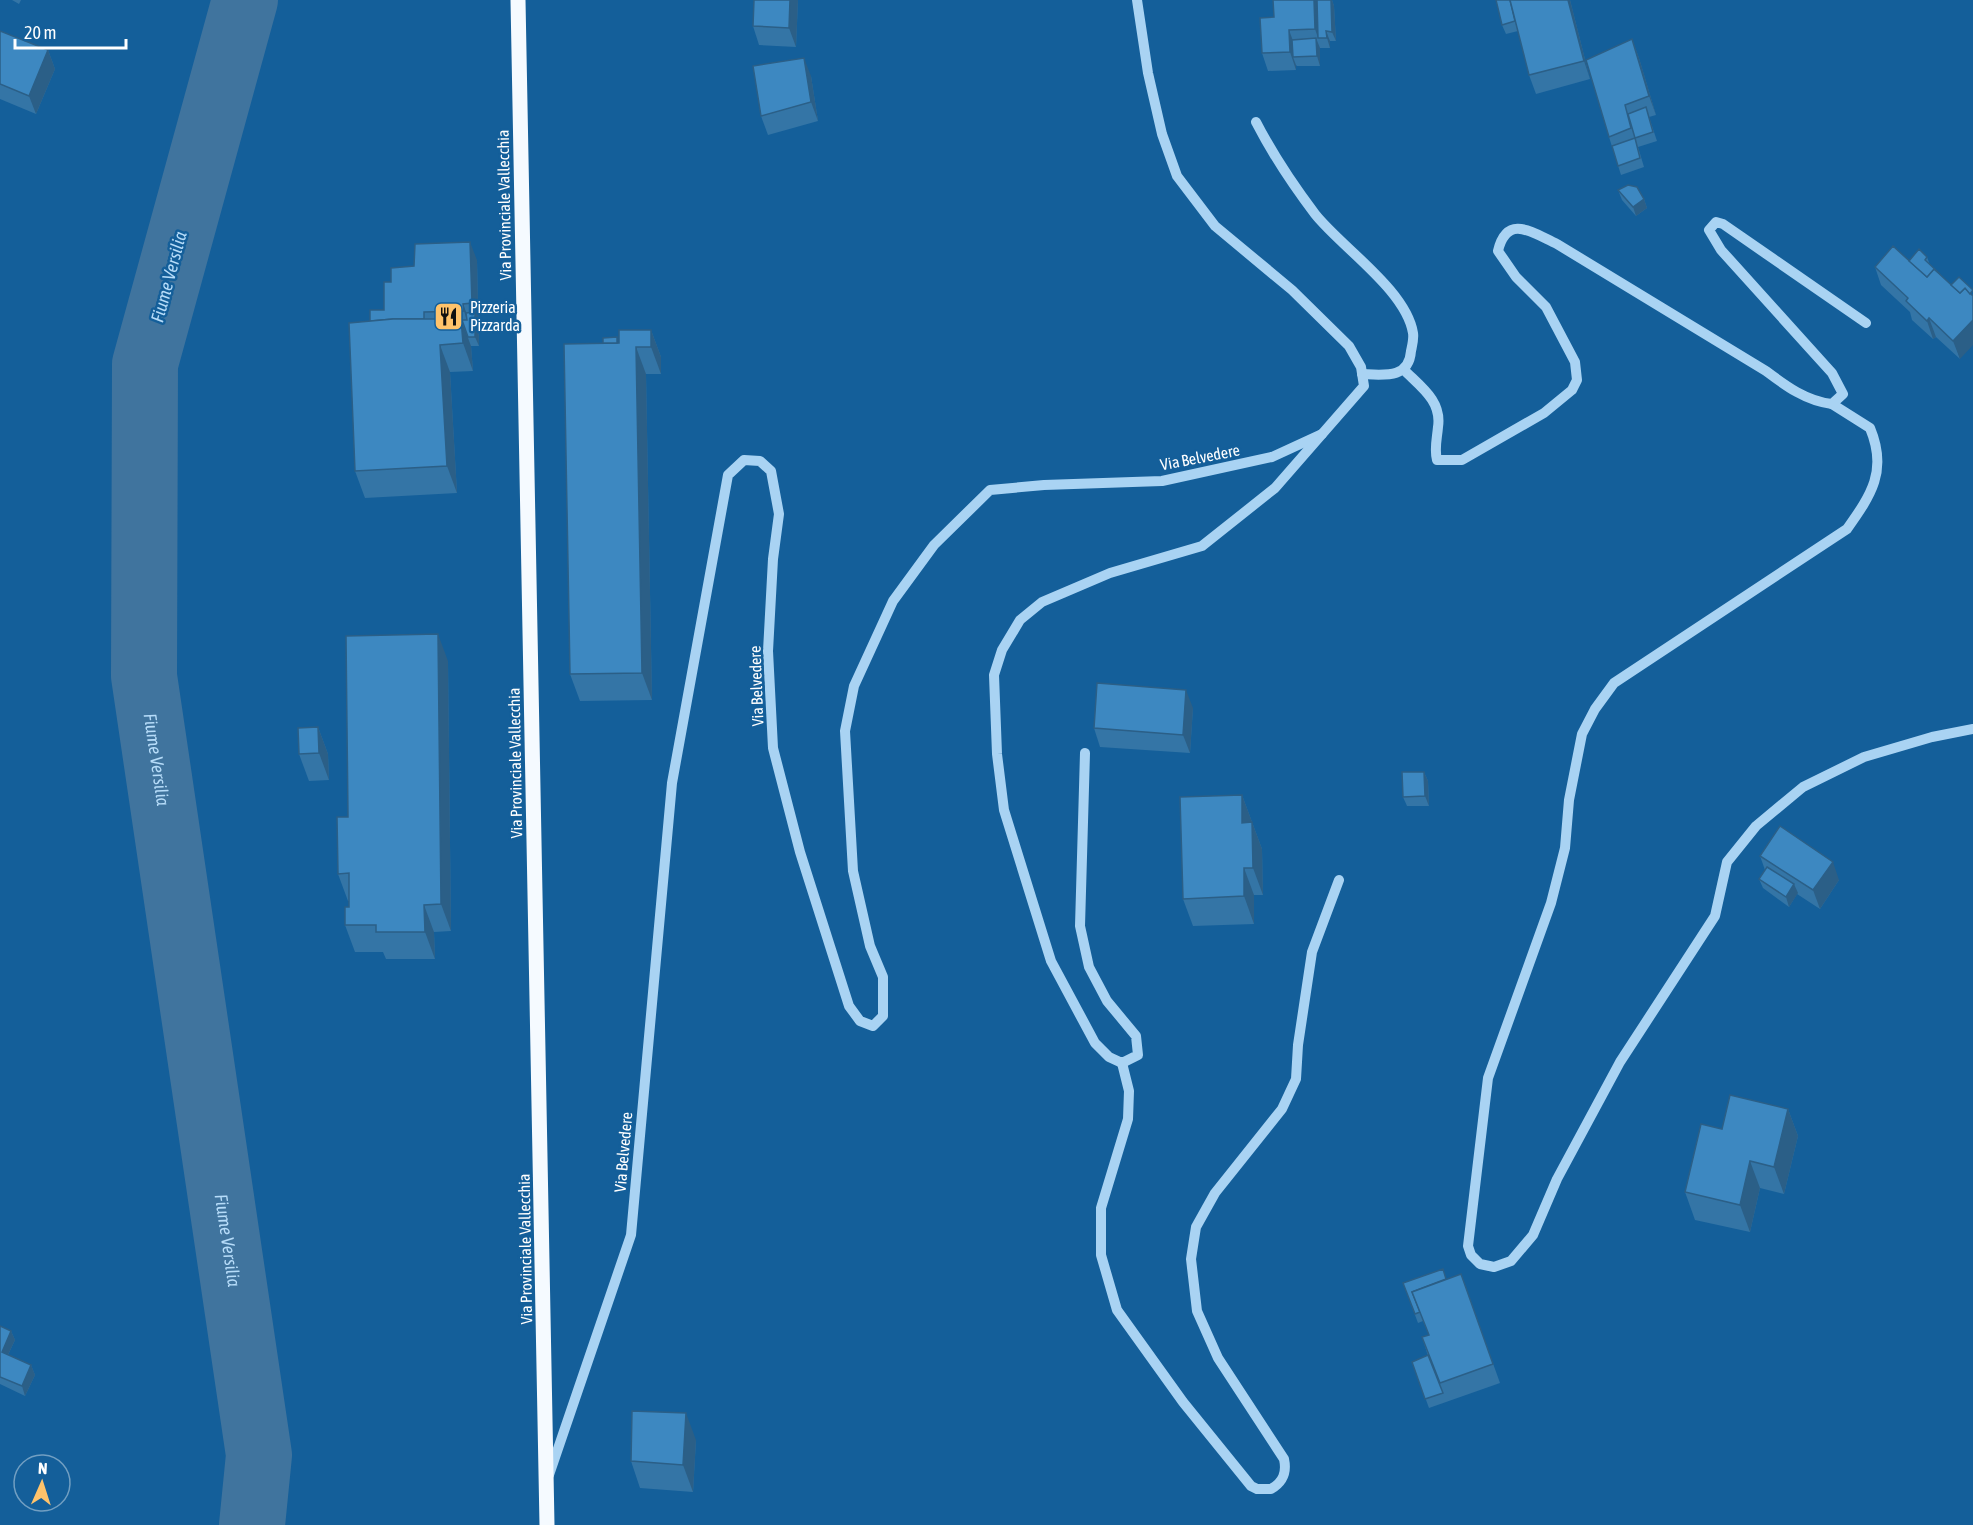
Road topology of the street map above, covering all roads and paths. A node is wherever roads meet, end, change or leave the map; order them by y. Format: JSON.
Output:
{"nodes":[{"id":1,"x":518,"y":0,"type":"edge"},
{"id":2,"x":1137,"y":0,"type":"edge"},
{"id":3,"x":1256,"y":122,"type":"dead end"},
{"id":4,"x":1866,"y":323,"type":"dead end"},
{"id":5,"x":1404,"y":370,"type":"junction"},
{"id":6,"x":1362,"y":374,"type":"junction"},
{"id":7,"x":1832,"y":404,"type":"junction"},
{"id":8,"x":1322,"y":434,"type":"junction"},
{"id":9,"x":1973,"y":729,"type":"edge"},
{"id":10,"x":1085,"y":753,"type":"dead end"},
{"id":11,"x":1339,"y":880,"type":"dead end"},
{"id":12,"x":1122,"y":1063,"type":"junction"},
{"id":13,"x":547,"y":1481,"type":"junction"},
{"id":14,"x":547,"y":1525,"type":"edge"}],
"edges":[{"from":1,"to":13,"type":"main road","name":"Via Provinciale Vallecchia"},
{"from":2,"to":6,"type":"lane"},
{"from":3,"to":5,"type":"lane"},
{"from":4,"to":7,"type":"lane"},
{"from":5,"to":6,"type":"lane"},
{"from":5,"to":7,"type":"lane"},
{"from":6,"to":8,"type":"lane"},
{"from":7,"to":9,"type":"lane"},
{"from":8,"to":12,"type":"lane"},
{"from":8,"to":13,"type":"lane","name":"Via Belvedere"},
{"from":10,"to":12,"type":"lane"},
{"from":11,"to":12,"type":"lane"},
{"from":13,"to":14,"type":"main road","name":"Via Provinciale Vallecchia"}]}
